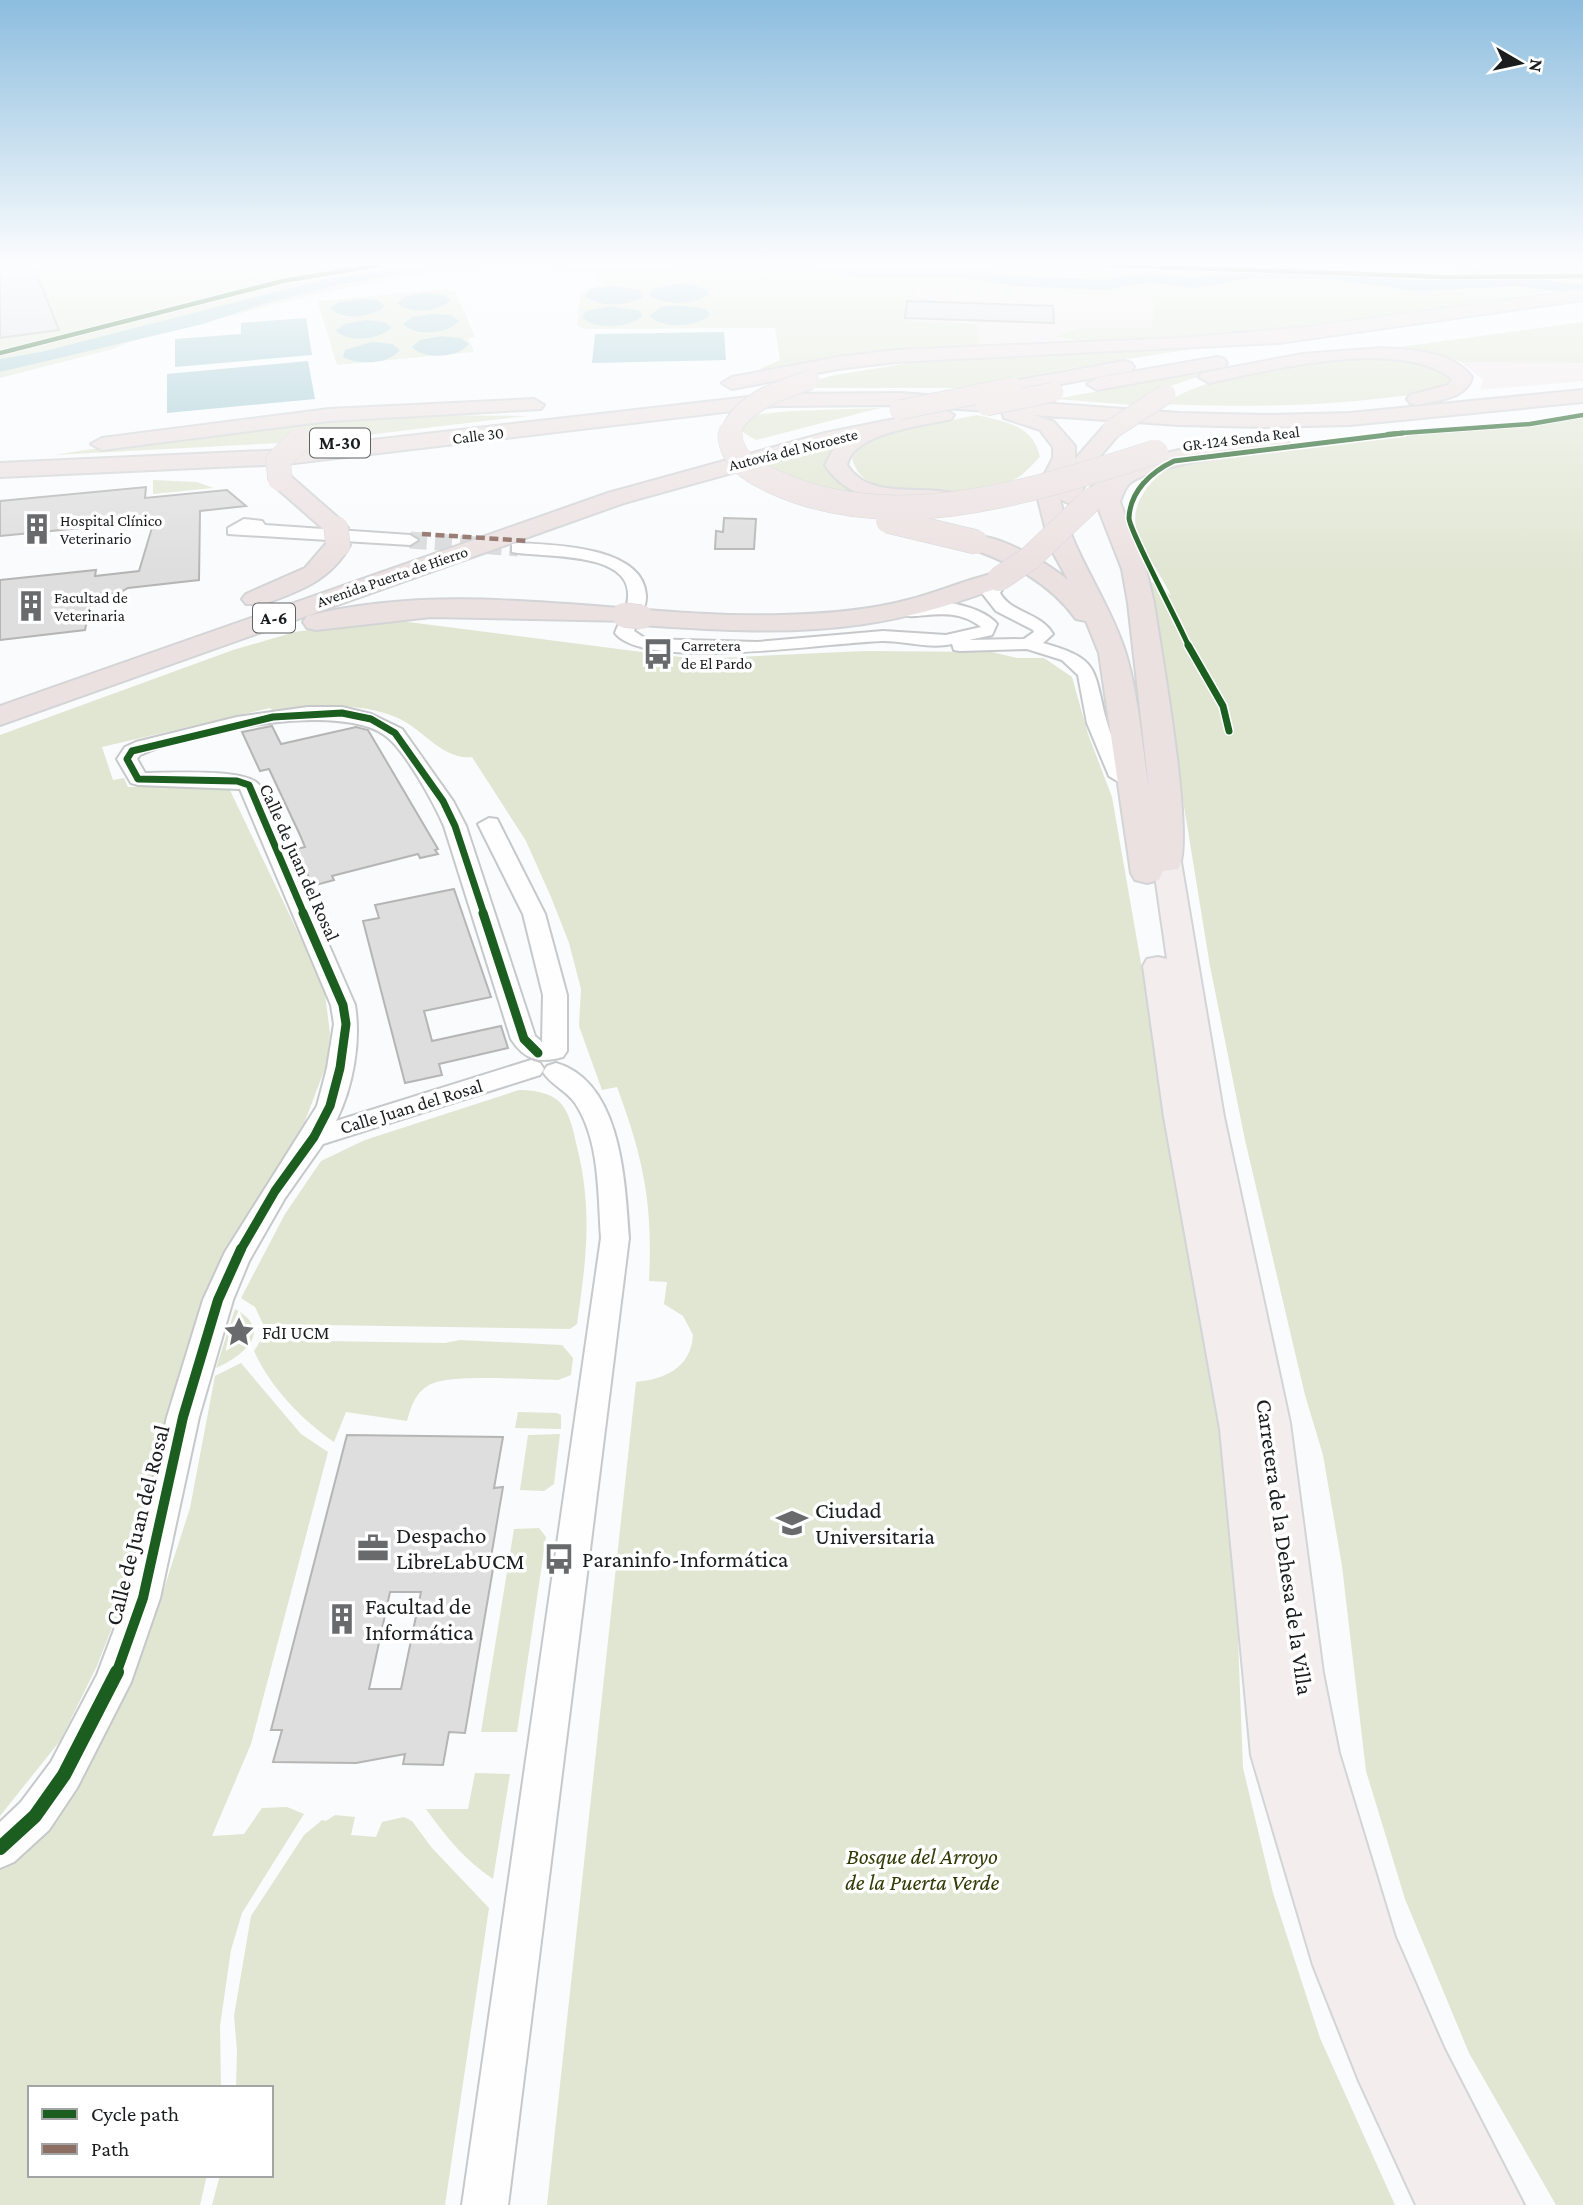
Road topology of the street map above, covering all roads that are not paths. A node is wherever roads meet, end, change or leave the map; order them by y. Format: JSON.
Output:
{"nodes":[{"id":1,"x":813,"y":368,"type":"edge"},
{"id":2,"x":882,"y":368,"type":"edge"},
{"id":3,"x":1122,"y":368,"type":"edge"},
{"id":4,"x":1188,"y":368,"type":"edge"},
{"id":5,"x":1243,"y":368,"type":"edge"},
{"id":6,"x":1258,"y":368,"type":"edge"},
{"id":7,"x":1453,"y":368,"type":"edge"},
{"id":8,"x":1209,"y":377,"type":"junction"},
{"id":9,"x":806,"y":379,"type":"junction"},
{"id":10,"x":1583,"y":388,"type":"edge"},
{"id":11,"x":1583,"y":396,"type":"edge"},
{"id":12,"x":602,"y":400,"type":"dead end"},
{"id":13,"x":678,"y":401,"type":"junction"},
{"id":14,"x":550,"y":404,"type":"dead end"},
{"id":15,"x":767,"y":405,"type":"junction"},
{"id":16,"x":1583,"y":408,"type":"edge"},
{"id":17,"x":1319,"y":411,"type":"junction"},
{"id":18,"x":902,"y":417,"type":"junction"},
{"id":19,"x":1411,"y":426,"type":"junction"},
{"id":20,"x":347,"y":451,"type":"junction"},
{"id":21,"x":0,"y":456,"type":"edge"},
{"id":22,"x":0,"y":462,"type":"edge"},
{"id":23,"x":0,"y":470,"type":"edge"},
{"id":24,"x":1120,"y":478,"type":"junction"},
{"id":25,"x":537,"y":516,"type":"junction"},
{"id":26,"x":258,"y":529,"type":"dead end"},
{"id":27,"x":410,"y":540,"type":"tunnel mouth"},
{"id":28,"x":518,"y":548,"type":"tunnel mouth"},
{"id":29,"x":999,"y":579,"type":"junction"},
{"id":30,"x":892,"y":614,"type":"junction"},
{"id":31,"x":1021,"y":618,"type":"junction"},
{"id":32,"x":987,"y":628,"type":"junction"},
{"id":33,"x":861,"y":637,"type":"junction"},
{"id":34,"x":1019,"y":644,"type":"junction"},
{"id":35,"x":137,"y":648,"type":"junction"},
{"id":36,"x":0,"y":696,"type":"edge"},
{"id":37,"x":0,"y":717,"type":"edge"},
{"id":38,"x":1119,"y":776,"type":"junction"},
{"id":39,"x":489,"y":824,"type":"dead end"},
{"id":40,"x":1157,"y":867,"type":"junction"},
{"id":41,"x":545,"y":1061,"type":"junction"},
{"id":42,"x":314,"y":1137,"type":"junction"},
{"id":43,"x":275,"y":1191,"type":"joint"},
{"id":44,"x":0,"y":1848,"type":"edge"},
{"id":45,"x":485,"y":2205,"type":"edge"},
{"id":46,"x":1446,"y":2205,"type":"edge"},
{"id":47,"x":1495,"y":2205,"type":"edge"}],
"edges":[{"from":1,"to":12,"type":"highway"},
{"from":2,"to":9,"type":"highway"},
{"from":3,"to":18,"type":"highway","name":"Autovía del Noroeste","number":"A-6","bridge":true},
{"from":4,"to":18,"type":"highway","name":"Autovía del Noroeste","number":"A-6","bridge":true},
{"from":5,"to":8,"type":"highway"},
{"from":6,"to":8,"type":"highway"},
{"from":7,"to":17,"type":"highway"},
{"from":8,"to":40,"type":"highway","bridge":true},
{"from":9,"to":19,"type":"highway","bridge":true},
{"from":9,"to":38,"type":"highway","bridge":true},
{"from":10,"to":17,"type":"highway","name":"Calle 30","number":"M-30"},
{"from":11,"to":20,"type":"highway","name":"Calle 30","number":"M-30"},
{"from":13,"to":17,"type":"highway","name":"Calle 30","number":"M-30"},
{"from":13,"to":22,"type":"highway","name":"Calle 30","number":"M-30"},
{"from":13,"to":35,"type":"highway","bridge":true},
{"from":14,"to":21,"type":"highway"},
{"from":15,"to":18,"type":"highway"},
{"from":15,"to":20,"type":"highway"},
{"from":15,"to":40,"type":"highway"},
{"from":16,"to":19,"type":"highway"},
{"from":18,"to":25,"type":"highway","name":"Autovía del Noroeste","number":"A-6"},
{"from":19,"to":24,"type":"highway"},
{"from":20,"to":23,"type":"highway","name":"Calle 30","number":"M-30"},
{"from":24,"to":29,"type":"highway","bridge":true},
{"from":24,"to":40,"type":"highway"},
{"from":25,"to":35,"type":"highway","name":"Avenida Puerta de Hierro","number":"A-6"},
{"from":25,"to":37,"type":"highway","name":"Avenida Puerta de Hierro","number":"A-6"},
{"from":26,"to":27,"type":"street"},
{"from":28,"to":33,"type":"street"},
{"from":29,"to":30,"type":"highway"},
{"from":29,"to":31,"type":"street"},
{"from":30,"to":32,"type":"street"},
{"from":30,"to":37,"type":"highway"},
{"from":31,"to":32,"type":"street"},
{"from":31,"to":34,"type":"street"},
{"from":32,"to":33,"type":"street"},
{"from":32,"to":34,"type":"street"},
{"from":33,"to":34,"type":"street"},
{"from":34,"to":38,"type":"street"},
{"from":35,"to":36,"type":"highway","name":"Avenida Puerta de Hierro","number":"A-6"},
{"from":38,"to":40,"type":"highway"},
{"from":39,"to":41,"type":"street"},
{"from":40,"to":46,"type":"main road","name":"Carretera de la Dehesa de la Villa"},
{"from":40,"to":47,"type":"main road","name":"Carretera de la Dehesa de la Villa"},
{"from":41,"to":42,"type":"street","name":"Calle Juan del Rosal"},
{"from":41,"to":42,"type":"street","name":"Calle de Juan del Rosal"},
{"from":41,"to":45,"type":"street"},
{"from":42,"to":43,"type":"street","name":"Calle Juan del Rosal"},
{"from":43,"to":44,"type":"street","name":"Calle de Juan del Rosal"}]}
